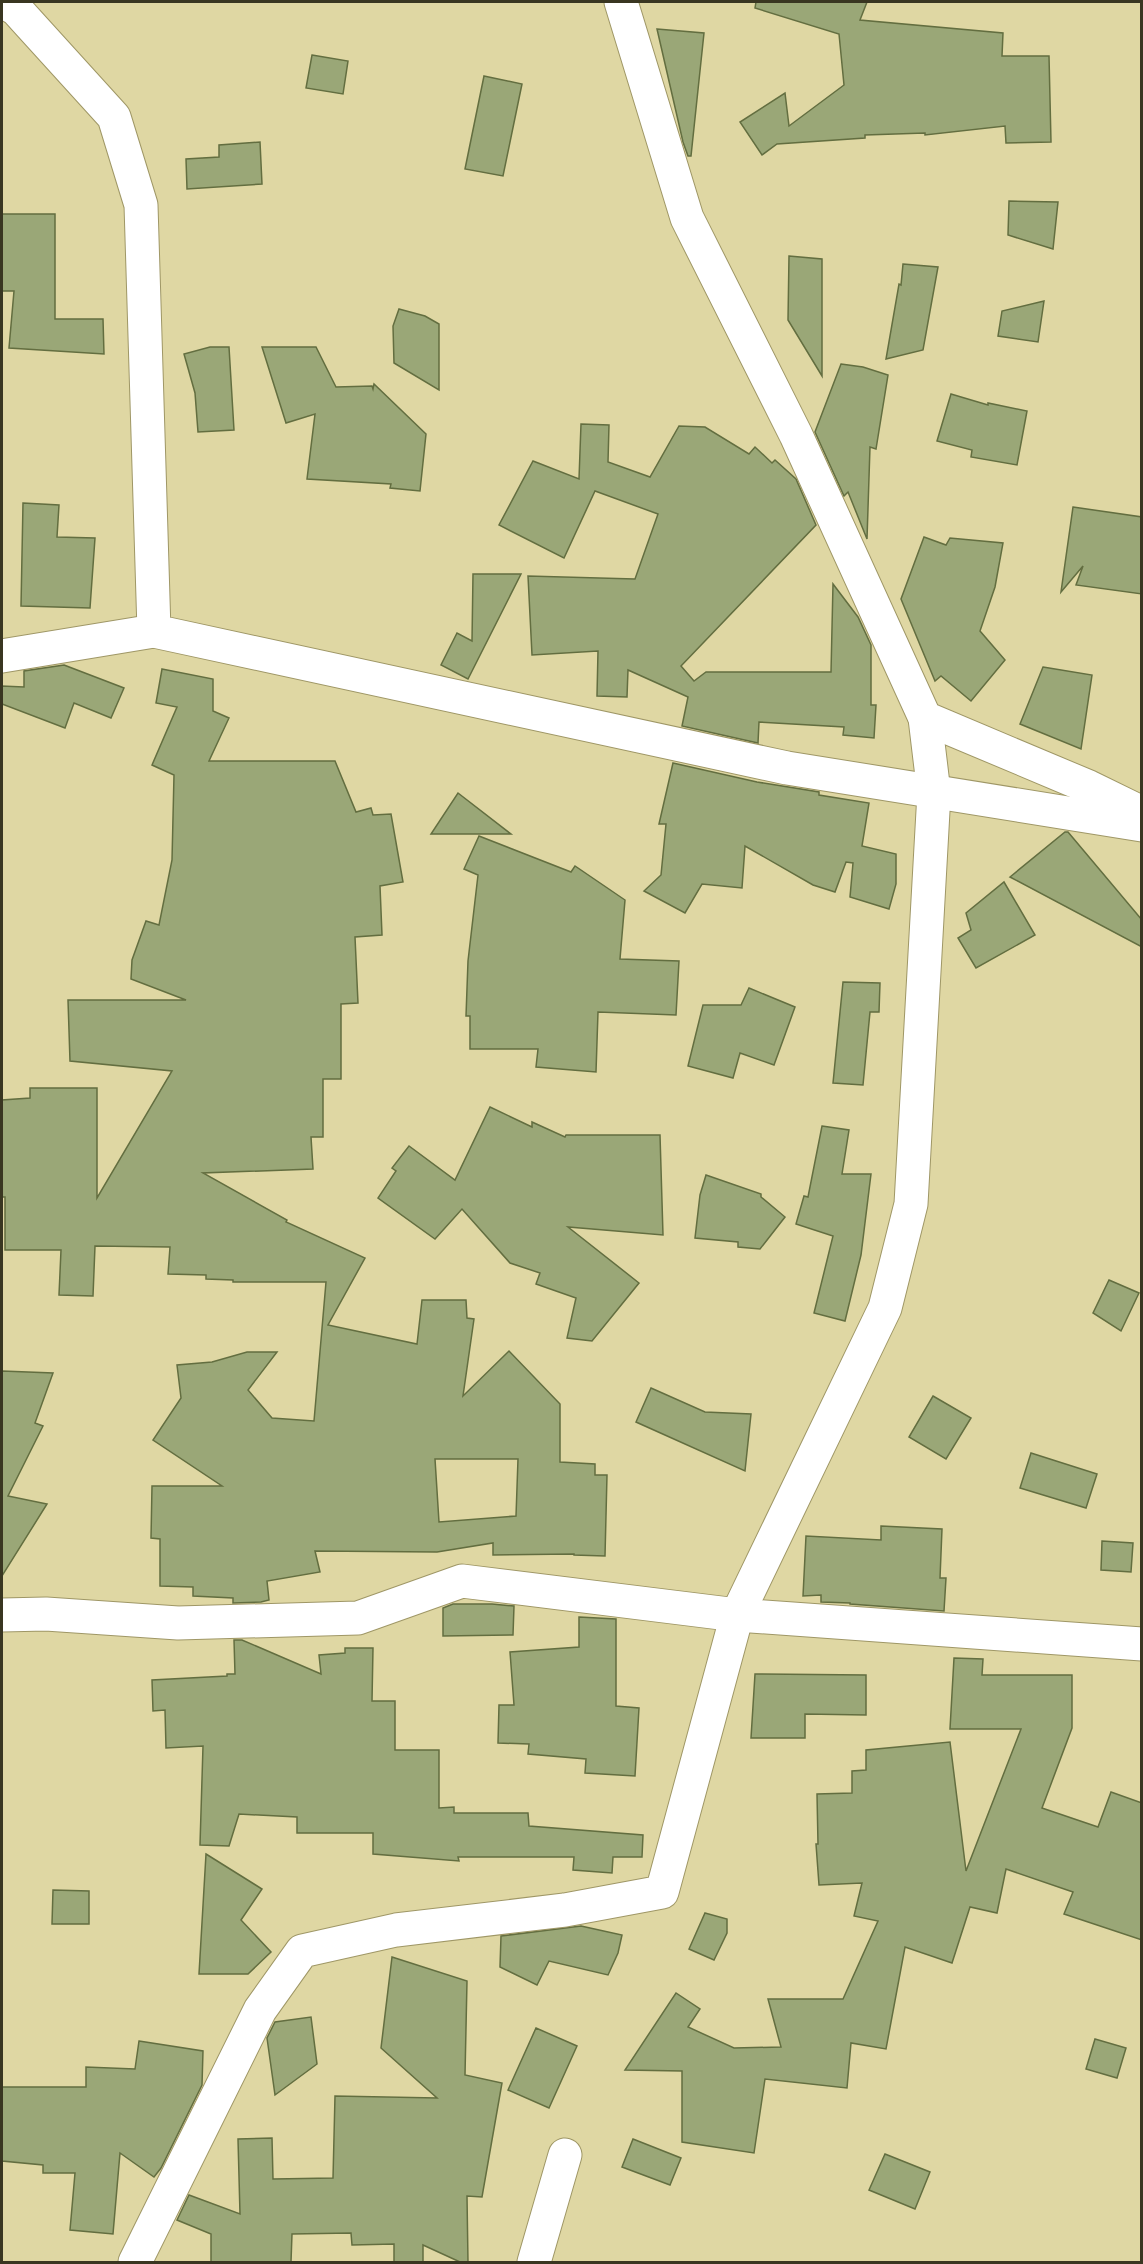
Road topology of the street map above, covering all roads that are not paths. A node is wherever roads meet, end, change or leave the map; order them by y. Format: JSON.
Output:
{"nodes":[{"id":1,"x":621,"y":2,"type":"edge"},
{"id":2,"x":10,"y":12,"type":"edge"},
{"id":3,"x":154,"y":631,"type":"junction"},
{"id":4,"x":2,"y":656,"type":"edge"},
{"id":5,"x":925,"y":718,"type":"junction"},
{"id":6,"x":934,"y":793,"type":"junction"},
{"id":7,"x":1142,"y":813,"type":"edge"},
{"id":8,"x":1142,"y":825,"type":"edge"},
{"id":9,"x":2,"y":1615,"type":"edge"},
{"id":10,"x":737,"y":1615,"type":"junction"},
{"id":11,"x":1142,"y":1644,"type":"edge"},
{"id":12,"x":565,"y":2155,"type":"dead end"},
{"id":13,"x":135,"y":2262,"type":"edge"},
{"id":14,"x":534,"y":2262,"type":"edge"}],
"edges":[{"from":1,"to":5,"type":"street"},
{"from":2,"to":3,"type":"street"},
{"from":3,"to":4,"type":"street"},
{"from":3,"to":6,"type":"street"},
{"from":5,"to":6,"type":"street"},
{"from":5,"to":7,"type":"street"},
{"from":6,"to":8,"type":"street"},
{"from":6,"to":10,"type":"street"},
{"from":9,"to":10,"type":"street"},
{"from":10,"to":11,"type":"street"},
{"from":10,"to":13,"type":"street"},
{"from":12,"to":14,"type":"street"}]}
